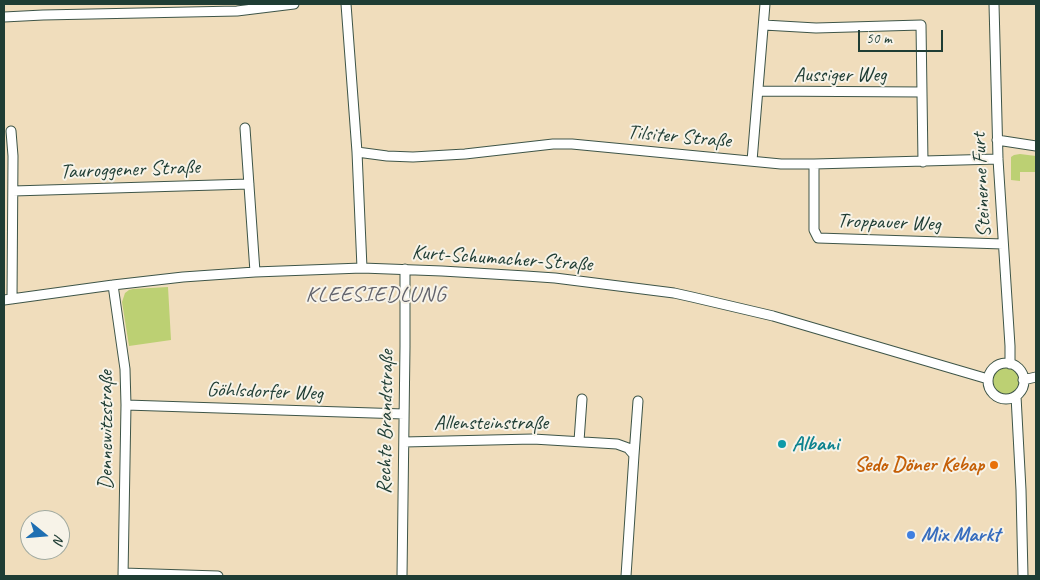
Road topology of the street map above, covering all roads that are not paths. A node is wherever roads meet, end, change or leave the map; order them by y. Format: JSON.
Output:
{"nodes":[{"id":1,"x":294,"y":4,"type":"edge"},
{"id":2,"x":346,"y":4,"type":"edge"},
{"id":3,"x":765,"y":4,"type":"edge"},
{"id":4,"x":994,"y":4,"type":"edge"},
{"id":5,"x":4,"y":17,"type":"edge"},
{"id":6,"x":764,"y":24,"type":"junction"},
{"id":7,"x":758,"y":91,"type":"junction"},
{"id":8,"x":922,"y":92,"type":"junction"},
{"id":9,"x":245,"y":128,"type":"dead end"},
{"id":10,"x":12,"y":131,"type":"dead end"},
{"id":11,"x":997,"y":140,"type":"junction"},
{"id":12,"x":1036,"y":146,"type":"edge"},
{"id":13,"x":357,"y":152,"type":"junction"},
{"id":14,"x":998,"y":159,"type":"junction"},
{"id":15,"x":752,"y":161,"type":"junction"},
{"id":16,"x":923,"y":162,"type":"junction"},
{"id":17,"x":814,"y":164,"type":"junction"},
{"id":18,"x":249,"y":184,"type":"junction"},
{"id":19,"x":13,"y":191,"type":"junction"},
{"id":20,"x":1003,"y":244,"type":"junction"},
{"id":21,"x":362,"y":268,"type":"junction"},
{"id":22,"x":405,"y":269,"type":"junction"},
{"id":23,"x":255,"y":272,"type":"junction"},
{"id":24,"x":112,"y":285,"type":"junction"},
{"id":25,"x":8,"y":300,"type":"edge"},
{"id":26,"x":1010,"y":364,"type":"junction"},
{"id":27,"x":1036,"y":377,"type":"edge"},
{"id":28,"x":988,"y":379,"type":"junction"},
{"id":29,"x":1023,"y":380,"type":"junction"},
{"id":30,"x":1016,"y":396,"type":"junction"},
{"id":31,"x":582,"y":399,"type":"dead end"},
{"id":32,"x":638,"y":401,"type":"dead end"},
{"id":33,"x":126,"y":405,"type":"junction"},
{"id":34,"x":404,"y":414,"type":"junction"},
{"id":35,"x":579,"y":441,"type":"junction"},
{"id":36,"x":404,"y":442,"type":"junction"},
{"id":37,"x":634,"y":455,"type":"junction"},
{"id":38,"x":123,"y":575,"type":"edge"},
{"id":39,"x":218,"y":576,"type":"edge"},
{"id":40,"x":402,"y":576,"type":"edge"},
{"id":41,"x":626,"y":576,"type":"edge"},
{"id":42,"x":1023,"y":576,"type":"edge"}],
"edges":[{"from":1,"to":5,"type":"street"},
{"from":2,"to":13,"type":"street"},
{"from":3,"to":6,"type":"street"},
{"from":4,"to":11,"type":"street","name":"Steinerne Furt"},
{"from":6,"to":7,"type":"street"},
{"from":6,"to":8,"type":"street"},
{"from":7,"to":8,"type":"street","name":"Aussiger Weg"},
{"from":7,"to":15,"type":"street"},
{"from":8,"to":16,"type":"street"},
{"from":9,"to":18,"type":"street"},
{"from":10,"to":19,"type":"street"},
{"from":11,"to":12,"type":"street"},
{"from":11,"to":14,"type":"street","name":"Steinerne Furt"},
{"from":13,"to":15,"type":"street","name":"Tilsiter Straße"},
{"from":13,"to":21,"type":"street"},
{"from":14,"to":16,"type":"street","name":"Tilsiter Straße"},
{"from":14,"to":20,"type":"street","name":"Steinerne Furt"},
{"from":15,"to":17,"type":"street","name":"Tilsiter Straße"},
{"from":16,"to":17,"type":"street","name":"Tilsiter Straße"},
{"from":17,"to":20,"type":"street","name":"Troppauer Weg"},
{"from":18,"to":19,"type":"street","name":"Tauroggener Straße"},
{"from":18,"to":23,"type":"street"},
{"from":19,"to":25,"type":"street"},
{"from":20,"to":26,"type":"street","name":"Steinerne Furt"},
{"from":21,"to":22,"type":"street","name":"Kurt-Schumacher-Straße"},
{"from":21,"to":23,"type":"street","name":"Kurt-Schumacher-Straße"},
{"from":22,"to":28,"type":"street","name":"Kurt-Schumacher-Straße"},
{"from":22,"to":34,"type":"street","name":"Rechte Brandstraße"},
{"from":23,"to":24,"type":"street","name":"Kurt-Schumacher-Straße"},
{"from":24,"to":25,"type":"street","name":"Kurt-Schumacher-Straße"},
{"from":24,"to":33,"type":"street","name":"Dennewitzstraße"},
{"from":26,"to":28,"type":"street"},
{"from":26,"to":29,"type":"street"},
{"from":27,"to":29,"type":"street"},
{"from":28,"to":30,"type":"street"},
{"from":29,"to":30,"type":"street"},
{"from":30,"to":42,"type":"street"},
{"from":31,"to":35,"type":"street","name":"Allensteinstraße"},
{"from":32,"to":37,"type":"street"},
{"from":33,"to":34,"type":"street","name":"Göhlsdorfer Weg"},
{"from":33,"to":38,"type":"street","name":"Dennewitzstraße"},
{"from":34,"to":36,"type":"street","name":"Rechte Brandstraße"},
{"from":35,"to":36,"type":"street","name":"Allensteinstraße"},
{"from":35,"to":37,"type":"street","name":"Allensteinstraße"},
{"from":36,"to":40,"type":"street","name":"Rechte Brandstraße"},
{"from":37,"to":41,"type":"street"},
{"from":38,"to":39,"type":"street"}]}
